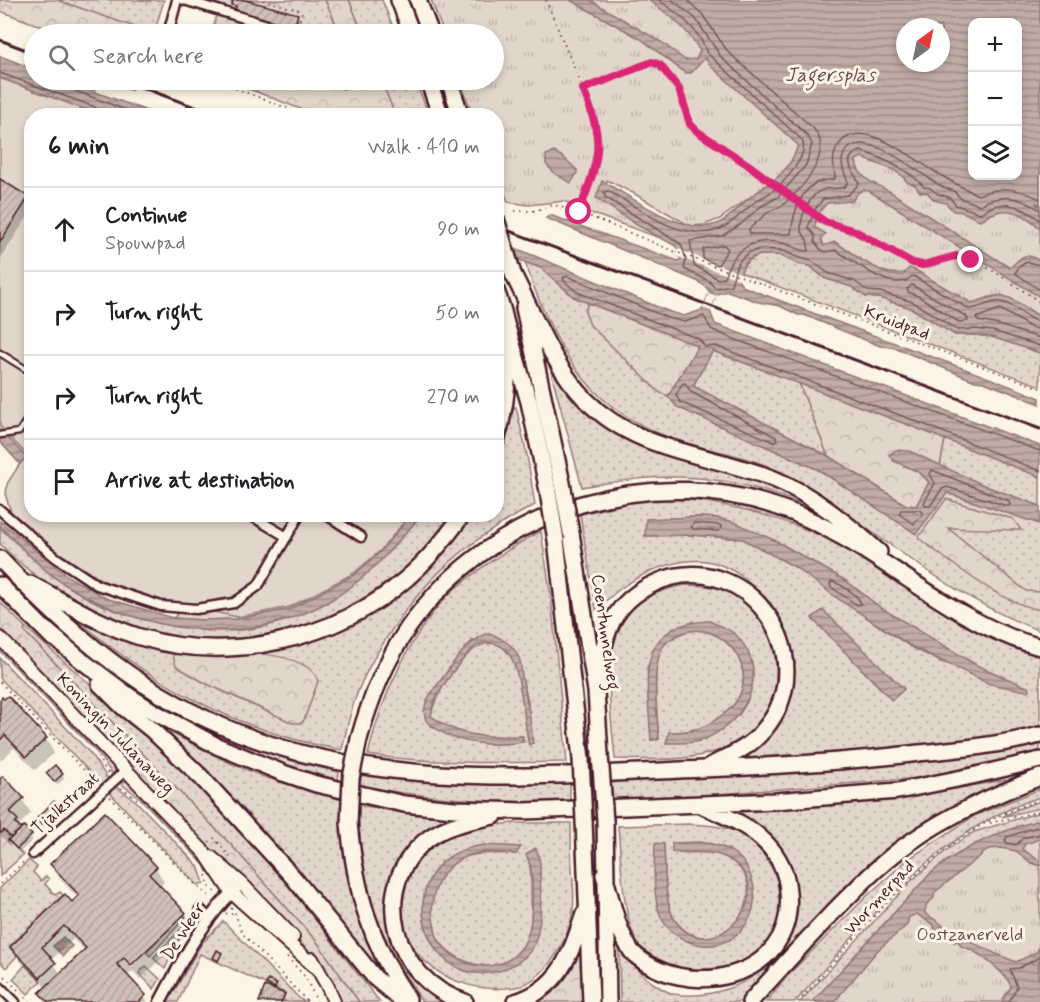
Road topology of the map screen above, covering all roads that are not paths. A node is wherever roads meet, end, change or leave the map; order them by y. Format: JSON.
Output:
{"nodes":[{"id":1,"x":177,"y":0,"type":"edge"},
{"id":2,"x":184,"y":0,"type":"edge"},
{"id":3,"x":399,"y":0,"type":"edge"},
{"id":4,"x":418,"y":0,"type":"edge"},
{"id":5,"x":171,"y":24,"type":"edge"},
{"id":6,"x":264,"y":24,"type":"edge"},
{"id":7,"x":408,"y":24,"type":"edge"},
{"id":8,"x":427,"y":24,"type":"edge"},
{"id":9,"x":432,"y":90,"type":"edge"},
{"id":10,"x":452,"y":90,"type":"edge"},
{"id":11,"x":438,"y":108,"type":"edge"},
{"id":12,"x":458,"y":108,"type":"edge"},
{"id":13,"x":504,"y":245,"type":"edge"},
{"id":14,"x":525,"y":302,"type":"junction"},
{"id":15,"x":504,"y":316,"type":"edge"},
{"id":16,"x":505,"y":320,"type":"junction"},
{"id":17,"x":0,"y":353,"type":"edge"},
{"id":18,"x":24,"y":368,"type":"edge"},
{"id":19,"x":504,"y":409,"type":"edge"},
{"id":20,"x":24,"y":424,"type":"edge"},
{"id":21,"x":0,"y":435,"type":"edge"},
{"id":22,"x":0,"y":510,"type":"edge"},
{"id":23,"x":261,"y":522,"type":"edge"},
{"id":24,"x":295,"y":522,"type":"edge"},
{"id":25,"x":338,"y":522,"type":"edge"},
{"id":26,"x":457,"y":522,"type":"edge"},
{"id":27,"x":286,"y":537,"type":"junction"},
{"id":28,"x":361,"y":537,"type":"dead end"},
{"id":29,"x":0,"y":559,"type":"edge"},
{"id":30,"x":19,"y":579,"type":"junction"},
{"id":31,"x":0,"y":585,"type":"edge"},
{"id":32,"x":920,"y":587,"type":"junction"},
{"id":33,"x":47,"y":631,"type":"junction"},
{"id":34,"x":0,"y":638,"type":"edge"},
{"id":35,"x":1040,"y":647,"type":"edge"},
{"id":36,"x":596,"y":691,"type":"junction"},
{"id":37,"x":1040,"y":735,"type":"edge"},
{"id":38,"x":1040,"y":760,"type":"edge"},
{"id":39,"x":704,"y":769,"type":"junction"},
{"id":40,"x":126,"y":770,"type":"junction"},
{"id":41,"x":1040,"y":777,"type":"edge"},
{"id":42,"x":700,"y":805,"type":"junction"},
{"id":43,"x":524,"y":811,"type":"junction"},
{"id":44,"x":205,"y":853,"type":"junction"},
{"id":45,"x":33,"y":854,"type":"road end"},
{"id":46,"x":604,"y":875,"type":"junction"},
{"id":47,"x":241,"y":883,"type":"junction"},
{"id":48,"x":227,"y":896,"type":"junction"},
{"id":49,"x":587,"y":905,"type":"junction"},
{"id":50,"x":200,"y":909,"type":"dead end"},
{"id":51,"x":208,"y":917,"type":"junction"},
{"id":52,"x":314,"y":966,"type":"junction"},
{"id":53,"x":0,"y":987,"type":"edge"},
{"id":54,"x":15,"y":1002,"type":"edge"},
{"id":55,"x":160,"y":1002,"type":"edge"},
{"id":56,"x":334,"y":1002,"type":"edge"},
{"id":57,"x":404,"y":1002,"type":"edge"},
{"id":58,"x":410,"y":1002,"type":"edge"},
{"id":59,"x":465,"y":1002,"type":"edge"},
{"id":60,"x":515,"y":1002,"type":"edge"},
{"id":61,"x":591,"y":1002,"type":"edge"},
{"id":62,"x":608,"y":1002,"type":"edge"},
{"id":63,"x":750,"y":1002,"type":"edge"}],
"edges":[{"from":1,"to":5,"type":"street"},
{"from":2,"to":6,"type":"street"},
{"from":3,"to":7,"type":"highway"},
{"from":4,"to":8,"type":"highway"},
{"from":9,"to":11,"type":"highway"},
{"from":10,"to":12,"type":"highway"},
{"from":13,"to":14,"type":"highway","bridge":true},
{"from":14,"to":32,"type":"highway"},
{"from":14,"to":36,"type":"highway","name":"Coentunnelweg","bridge":true},
{"from":15,"to":16,"type":"highway"},
{"from":16,"to":19,"type":"highway"},
{"from":16,"to":49,"type":"highway","name":"Coentunnelweg","bridge":true},
{"from":17,"to":18,"type":"lane"},
{"from":20,"to":21,"type":"lane"},
{"from":22,"to":27,"type":"street"},
{"from":23,"to":27,"type":"street"},
{"from":24,"to":27,"type":"street"},
{"from":25,"to":28,"type":"street"},
{"from":26,"to":30,"type":"highway"},
{"from":29,"to":30,"type":"highway"},
{"from":30,"to":39,"type":"highway"},
{"from":31,"to":33,"type":"highway"},
{"from":32,"to":35,"type":"highway"},
{"from":32,"to":58,"type":"highway","bridge":true},
{"from":33,"to":43,"type":"highway"},
{"from":33,"to":57,"type":"highway"},
{"from":34,"to":40,"type":"main road","name":"Koningin Julianaweg"},
{"from":36,"to":39,"type":"highway"},
{"from":36,"to":46,"type":"highway","name":"Coentunnelweg","bridge":true},
{"from":37,"to":39,"type":"highway"},
{"from":38,"to":42,"type":"highway"},
{"from":40,"to":44,"type":"main road","name":"Koningin Julianaweg"},
{"from":40,"to":45,"type":"street","name":"Tjalkstraat"},
{"from":41,"to":63,"type":"highway"},
{"from":42,"to":43,"type":"highway"},
{"from":42,"to":46,"type":"highway"},
{"from":43,"to":59,"type":"highway"},
{"from":44,"to":47,"type":"main road","name":"Koningin Julianaweg"},
{"from":44,"to":48,"type":"main road","name":"Koningin Julianaweg"},
{"from":46,"to":62,"type":"highway","name":"Coentunnelweg"},
{"from":47,"to":48,"type":"street","name":"De Weer"},
{"from":47,"to":52,"type":"main road","name":"Koningin Julianaweg"},
{"from":48,"to":51,"type":"street","name":"De Weer"},
{"from":48,"to":52,"type":"main road","name":"Koningin Julianaweg"},
{"from":49,"to":60,"type":"highway"},
{"from":49,"to":61,"type":"highway","name":"Coentunnelweg"},
{"from":50,"to":51,"type":"street"},
{"from":51,"to":55,"type":"street","name":"De Weer"},
{"from":52,"to":56,"type":"main road","name":"Koningin Julianaweg"},
{"from":53,"to":54,"type":"street"}]}
